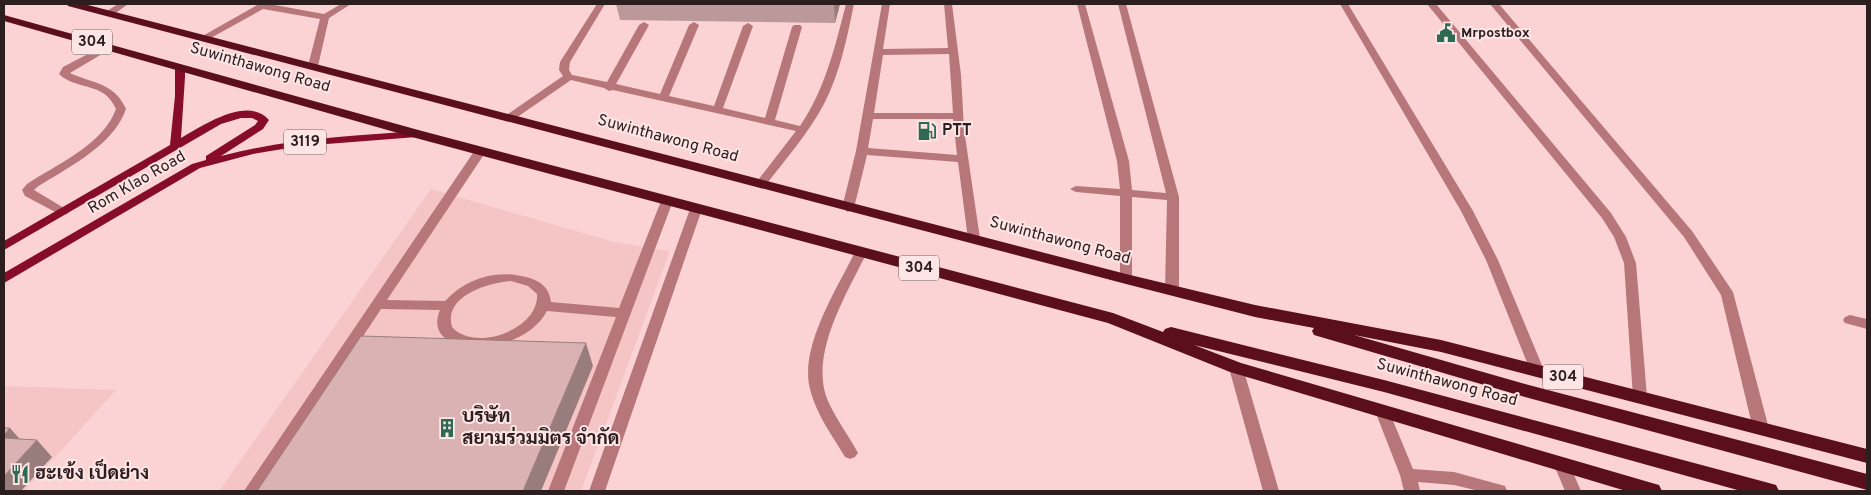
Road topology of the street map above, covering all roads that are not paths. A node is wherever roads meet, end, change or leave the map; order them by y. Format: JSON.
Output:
{"nodes":[{"id":1,"x":72,"y":4,"type":"edge"},
{"id":2,"x":124,"y":4,"type":"edge"},
{"id":3,"x":347,"y":4,"type":"edge"},
{"id":4,"x":601,"y":4,"type":"edge"},
{"id":5,"x":850,"y":4,"type":"edge"},
{"id":6,"x":886,"y":4,"type":"edge"},
{"id":7,"x":948,"y":4,"type":"edge"},
{"id":8,"x":1081,"y":4,"type":"edge"},
{"id":9,"x":1122,"y":4,"type":"edge"},
{"id":10,"x":1344,"y":4,"type":"edge"},
{"id":11,"x":1431,"y":4,"type":"edge"},
{"id":12,"x":1494,"y":4,"type":"edge"},
{"id":13,"x":264,"y":5,"type":"edge"},
{"id":14,"x":110,"y":13,"type":"junction"},
{"id":15,"x":325,"y":17,"type":"junction"},
{"id":16,"x":4,"y":18,"type":"edge"},
{"id":17,"x":644,"y":25,"type":"dead end"},
{"id":18,"x":694,"y":25,"type":"dead end"},
{"id":19,"x":748,"y":26,"type":"dead end"},
{"id":20,"x":797,"y":27,"type":"dead end"},
{"id":21,"x":204,"y":38,"type":"junction"},
{"id":22,"x":109,"y":46,"type":"junction"},
{"id":23,"x":953,"y":51,"type":"junction"},
{"id":24,"x":878,"y":52,"type":"junction"},
{"id":25,"x":180,"y":66,"type":"junction"},
{"id":26,"x":313,"y":66,"type":"junction"},
{"id":27,"x":569,"y":77,"type":"junction"},
{"id":28,"x":609,"y":88,"type":"junction"},
{"id":29,"x":663,"y":99,"type":"junction"},
{"id":30,"x":716,"y":112,"type":"junction"},
{"id":31,"x":868,"y":116,"type":"junction"},
{"id":32,"x":958,"y":116,"type":"junction"},
{"id":33,"x":509,"y":118,"type":"junction"},
{"id":34,"x":769,"y":122,"type":"junction"},
{"id":35,"x":801,"y":129,"type":"junction"},
{"id":36,"x":417,"y":134,"type":"junction"},
{"id":37,"x":175,"y":146,"type":"junction"},
{"id":38,"x":481,"y":150,"type":"junction"},
{"id":39,"x":862,"y":151,"type":"junction"},
{"id":40,"x":964,"y":159,"type":"junction"},
{"id":41,"x":196,"y":166,"type":"junction"},
{"id":42,"x":761,"y":184,"type":"junction"},
{"id":43,"x":1076,"y":188,"type":"dead end"},
{"id":44,"x":1126,"y":192,"type":"junction"},
{"id":45,"x":1173,"y":198,"type":"junction"},
{"id":46,"x":668,"y":201,"type":"junction"},
{"id":47,"x":848,"y":208,"type":"junction"},
{"id":48,"x":696,"y":209,"type":"junction"},
{"id":49,"x":63,"y":212,"type":"junction"},
{"id":50,"x":974,"y":239,"type":"junction"},
{"id":51,"x":4,"y":246,"type":"edge"},
{"id":52,"x":861,"y":252,"type":"junction"},
{"id":53,"x":4,"y":279,"type":"edge"},
{"id":54,"x":1126,"y":279,"type":"junction"},
{"id":55,"x":1172,"y":290,"type":"junction"},
{"id":56,"x":377,"y":304,"type":"junction"},
{"id":57,"x":448,"y":306,"type":"junction"},
{"id":58,"x":544,"y":306,"type":"junction"},
{"id":59,"x":1255,"y":311,"type":"junction"},
{"id":60,"x":625,"y":313,"type":"junction"},
{"id":61,"x":1113,"y":319,"type":"junction"},
{"id":62,"x":1850,"y":320,"type":"dead end"},
{"id":63,"x":1867,"y":324,"type":"edge"},
{"id":64,"x":1236,"y":368,"type":"junction"},
{"id":65,"x":1537,"y":370,"type":"junction"},
{"id":66,"x":1640,"y":397,"type":"junction"},
{"id":67,"x":1382,"y":411,"type":"junction"},
{"id":68,"x":1761,"y":429,"type":"junction"},
{"id":69,"x":850,"y":453,"type":"dead end"},
{"id":70,"x":1867,"y":456,"type":"edge"},
{"id":71,"x":1562,"y":465,"type":"junction"},
{"id":72,"x":1408,"y":474,"type":"junction"},
{"id":73,"x":1867,"y":482,"type":"edge"},
{"id":74,"x":252,"y":491,"type":"edge"},
{"id":75,"x":556,"y":491,"type":"edge"},
{"id":76,"x":597,"y":491,"type":"edge"},
{"id":77,"x":1271,"y":491,"type":"edge"},
{"id":78,"x":1412,"y":491,"type":"edge"},
{"id":79,"x":1499,"y":491,"type":"edge"},
{"id":80,"x":1573,"y":491,"type":"edge"},
{"id":81,"x":1652,"y":491,"type":"edge"},
{"id":82,"x":1769,"y":491,"type":"edge"}],
"edges":[{"from":1,"to":14,"type":"highway","name":"Suwinthawong Road","number":"304"},
{"from":2,"to":14,"type":"street"},
{"from":3,"to":15,"type":"street"},
{"from":4,"to":27,"type":"street"},
{"from":5,"to":35,"type":"street"},
{"from":6,"to":24,"type":"street"},
{"from":7,"to":23,"type":"street"},
{"from":8,"to":44,"type":"street"},
{"from":9,"to":45,"type":"street"},
{"from":10,"to":65,"type":"street"},
{"from":11,"to":66,"type":"street"},
{"from":12,"to":68,"type":"street"},
{"from":13,"to":15,"type":"street"},
{"from":13,"to":21,"type":"street"},
{"from":14,"to":21,"type":"highway","name":"Suwinthawong Road","number":"304"},
{"from":15,"to":26,"type":"street"},
{"from":16,"to":22,"type":"highway","name":"Suwinthawong Road","number":"304"},
{"from":17,"to":28,"type":"street"},
{"from":18,"to":29,"type":"street"},
{"from":19,"to":30,"type":"street"},
{"from":20,"to":34,"type":"street"},
{"from":21,"to":26,"type":"highway","name":"Suwinthawong Road","number":"304"},
{"from":22,"to":25,"type":"highway","name":"Suwinthawong Road","number":"304"},
{"from":22,"to":49,"type":"street"},
{"from":23,"to":24,"type":"street"},
{"from":23,"to":32,"type":"street"},
{"from":24,"to":31,"type":"street"},
{"from":25,"to":36,"type":"highway","name":"Suwinthawong Road","number":"304"},
{"from":25,"to":37,"type":"main road","name":"Rom Klao Road"},
{"from":26,"to":33,"type":"highway","name":"Suwinthawong Road","number":"304"},
{"from":27,"to":28,"type":"street"},
{"from":27,"to":33,"type":"street"},
{"from":28,"to":29,"type":"street"},
{"from":29,"to":30,"type":"street"},
{"from":30,"to":34,"type":"street"},
{"from":31,"to":32,"type":"street"},
{"from":31,"to":39,"type":"street"},
{"from":32,"to":40,"type":"street"},
{"from":33,"to":42,"type":"highway","name":"Suwinthawong Road","number":"304"},
{"from":34,"to":35,"type":"street"},
{"from":35,"to":42,"type":"street"},
{"from":36,"to":38,"type":"highway","name":"Suwinthawong Road","number":"304"},
{"from":36,"to":41,"type":"main road","name":"Rom Klao Road","number":"3119"},
{"from":37,"to":41,"type":"main road"},
{"from":37,"to":49,"type":"main road","name":"Rom Klao Road"},
{"from":38,"to":46,"type":"highway","name":"Suwinthawong Road","number":"304"},
{"from":38,"to":56,"type":"street"},
{"from":39,"to":40,"type":"street"},
{"from":39,"to":47,"type":"street"},
{"from":40,"to":50,"type":"street"},
{"from":41,"to":53,"type":"main road","name":"Rom Klao Road","number":"3119"},
{"from":42,"to":47,"type":"highway","name":"Suwinthawong Road","number":"304"},
{"from":43,"to":44,"type":"street"},
{"from":44,"to":45,"type":"street"},
{"from":44,"to":54,"type":"street"},
{"from":45,"to":55,"type":"street"},
{"from":46,"to":48,"type":"highway","name":"Suwinthawong Road","number":"304"},
{"from":46,"to":60,"type":"street"},
{"from":47,"to":50,"type":"highway","name":"Suwinthawong Road","number":"304"},
{"from":48,"to":52,"type":"highway","name":"Suwinthawong Road","number":"304"},
{"from":48,"to":76,"type":"street"},
{"from":49,"to":51,"type":"main road","name":"Rom Klao Road"},
{"from":50,"to":54,"type":"highway","name":"Suwinthawong Road","number":"304"},
{"from":52,"to":61,"type":"highway","name":"Suwinthawong Road","number":"304"},
{"from":52,"to":69,"type":"street"},
{"from":54,"to":55,"type":"highway","name":"Suwinthawong Road","number":"304"},
{"from":55,"to":59,"type":"highway","name":"Suwinthawong Road","number":"304"},
{"from":56,"to":57,"type":"street"},
{"from":56,"to":74,"type":"street"},
{"from":57,"to":58,"type":"street"},
{"from":57,"to":58,"type":"street"},
{"from":58,"to":60,"type":"street"},
{"from":59,"to":65,"type":"highway","name":"Suwinthawong Road","number":"304"},
{"from":59,"to":73,"type":"highway","name":"Suwinthawong Road","number":"304"},
{"from":60,"to":75,"type":"street"},
{"from":61,"to":64,"type":"highway","name":"Suwinthawong Road","number":"304"},
{"from":61,"to":82,"type":"highway","name":"Suwinthawong Road","number":"304"},
{"from":62,"to":63,"type":"street"},
{"from":64,"to":67,"type":"highway","name":"Suwinthawong Road","number":"304"},
{"from":64,"to":77,"type":"street"},
{"from":65,"to":66,"type":"highway","name":"Suwinthawong Road","number":"304"},
{"from":66,"to":68,"type":"highway","name":"Suwinthawong Road","number":"304"},
{"from":67,"to":71,"type":"highway","name":"Suwinthawong Road","number":"304"},
{"from":67,"to":72,"type":"street"},
{"from":68,"to":70,"type":"highway","name":"Suwinthawong Road","number":"304"},
{"from":71,"to":80,"type":"street"},
{"from":71,"to":81,"type":"highway","name":"Suwinthawong Road","number":"304"},
{"from":72,"to":78,"type":"street"},
{"from":72,"to":79,"type":"street"}]}
